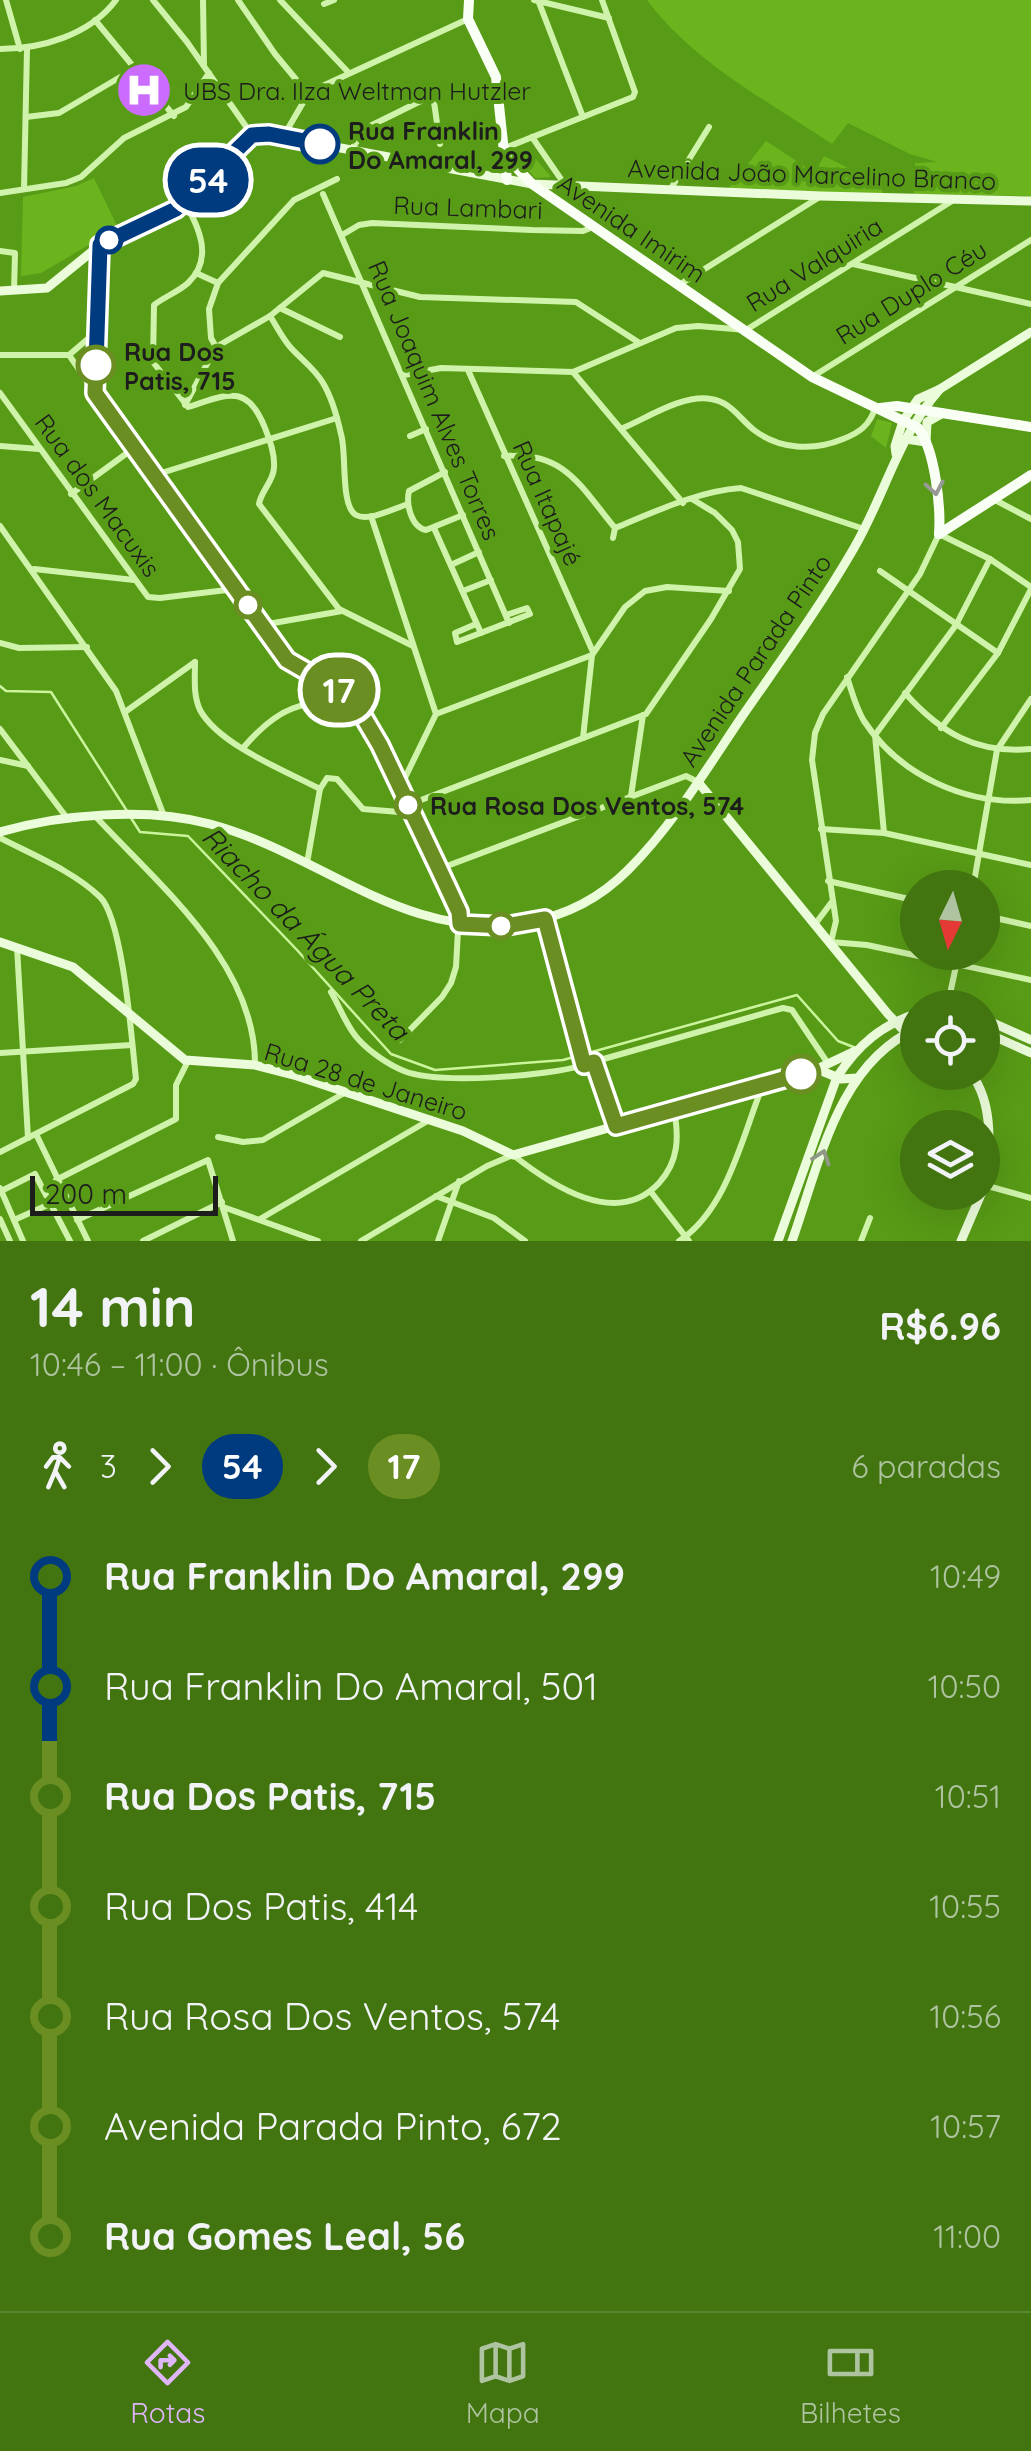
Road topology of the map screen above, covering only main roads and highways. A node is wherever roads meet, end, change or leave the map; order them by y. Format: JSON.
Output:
{"nodes":[{"id":1,"x":469,"y":0,"type":"edge"},
{"id":2,"x":504,"y":148,"type":"junction"},
{"id":3,"x":507,"y":180,"type":"road end"},
{"id":4,"x":878,"y":407,"type":"junction"},
{"id":5,"x":1031,"y":427,"type":"edge"},
{"id":6,"x":1031,"y":475,"type":"edge"}],
"edges":[{"from":1,"to":2,"type":"main road"},
{"from":2,"to":3,"type":"main road"},
{"from":2,"to":4,"type":"main road","name":"Avenida Imirim"},
{"from":4,"to":5,"type":"main road","name":"Avenida Imirim"},
{"from":4,"to":6,"type":"main road","name":"Avenida Imirim","one_way":true}]}
